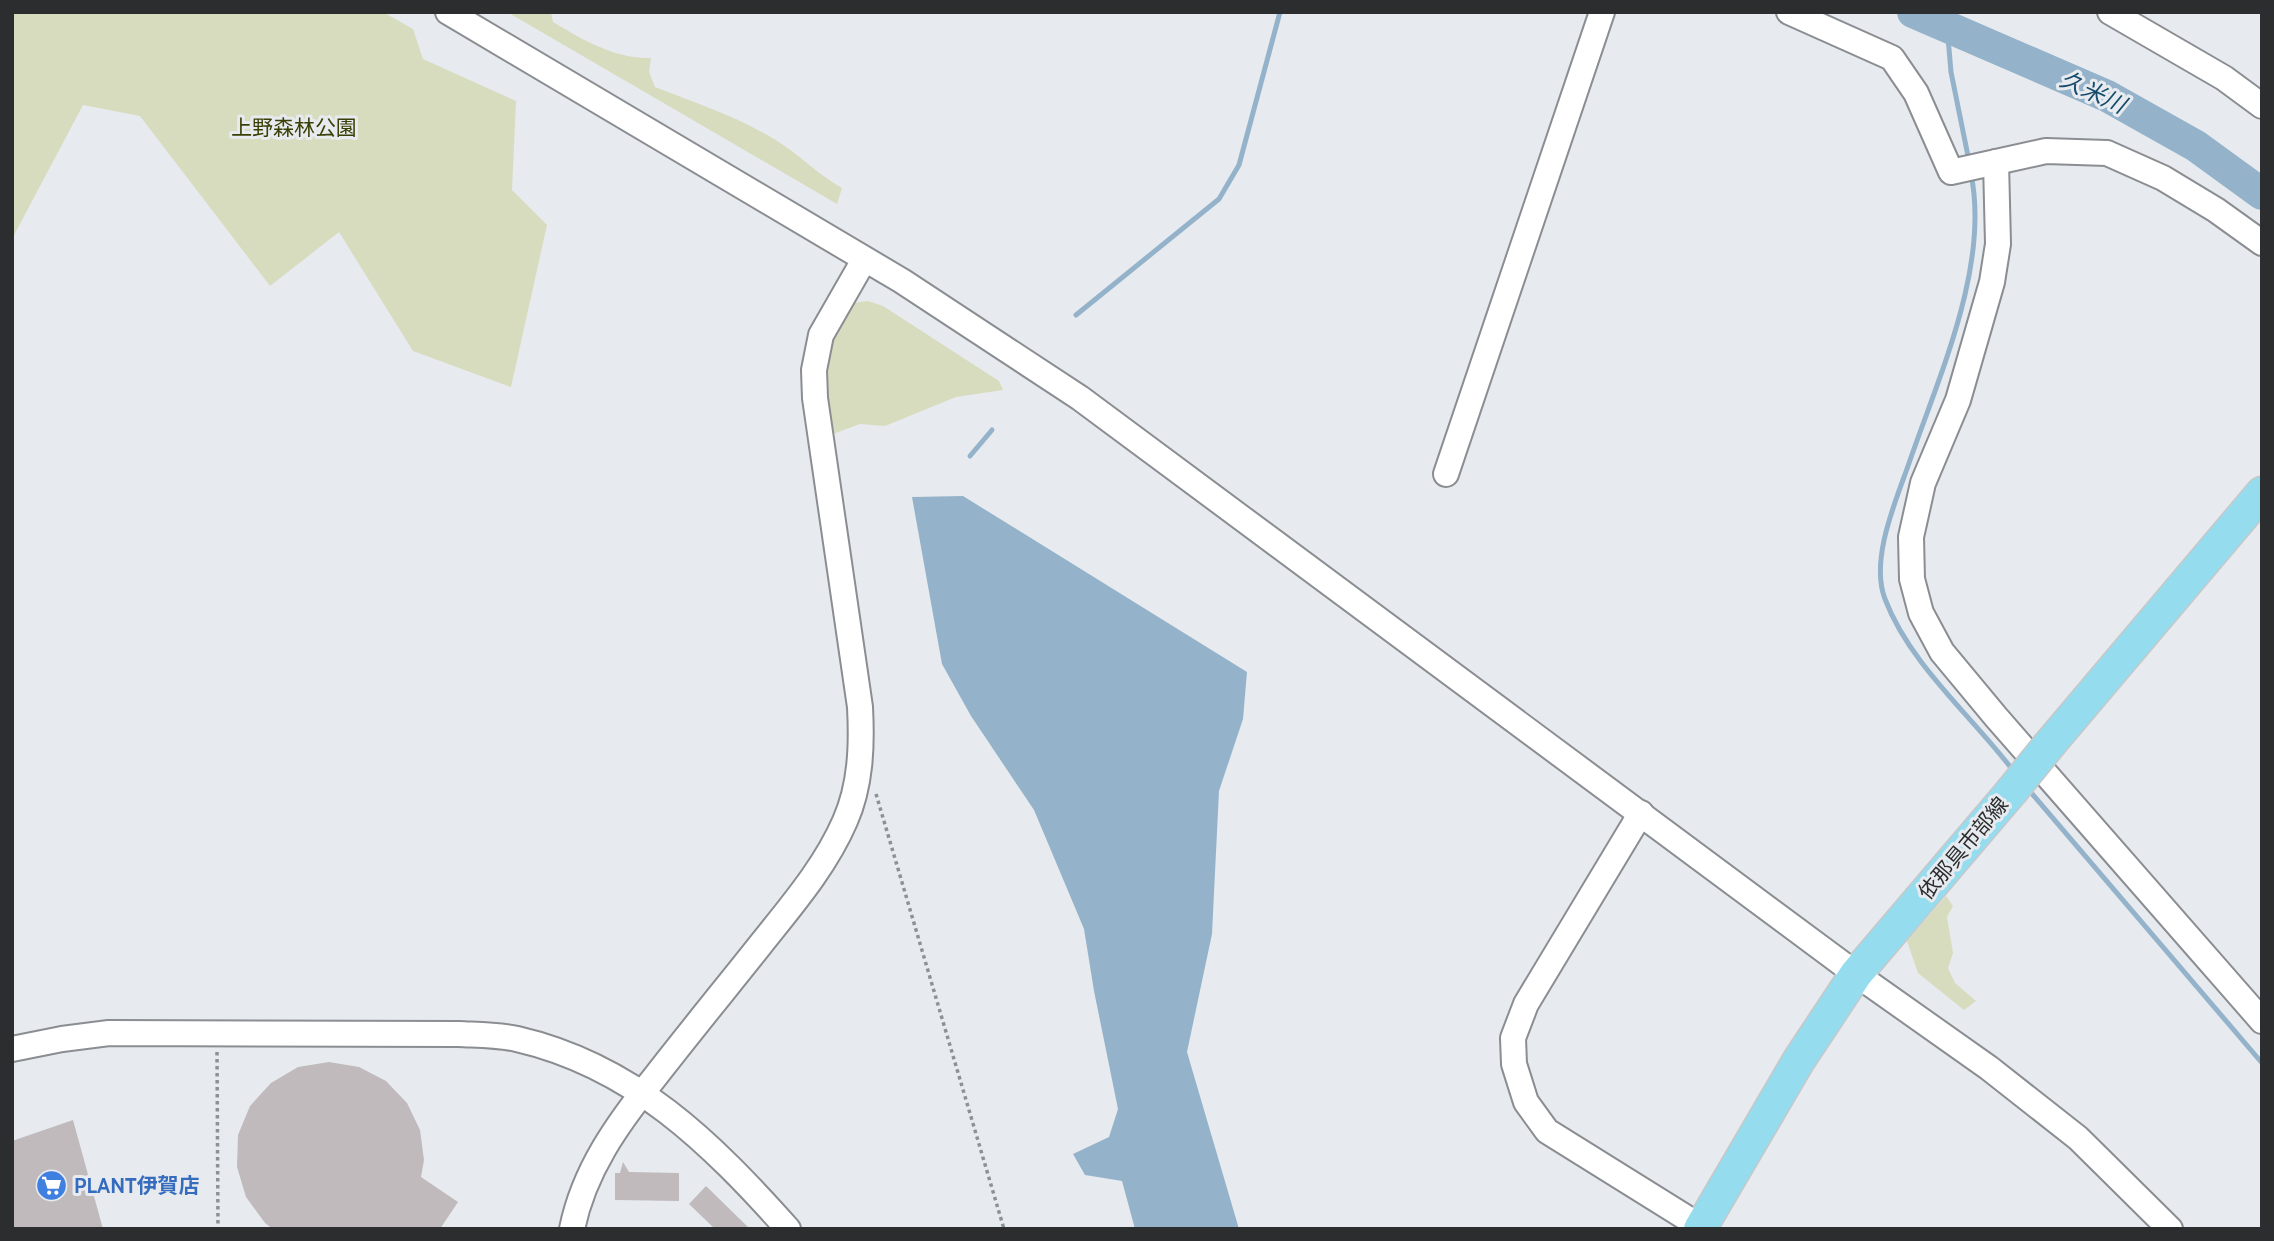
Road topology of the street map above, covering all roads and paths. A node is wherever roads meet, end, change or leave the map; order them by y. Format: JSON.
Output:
{"nodes":[{"id":1,"x":448,"y":12,"type":"edge"},
{"id":2,"x":1602,"y":12,"type":"edge"},
{"id":3,"x":1789,"y":12,"type":"edge"},
{"id":4,"x":2110,"y":12,"type":"edge"},
{"id":5,"x":2262,"y":106,"type":"edge"},
{"id":6,"x":1993,"y":162,"type":"junction"},
{"id":7,"x":2262,"y":243,"type":"edge"},
{"id":8,"x":864,"y":260,"type":"junction"},
{"id":9,"x":1446,"y":474,"type":"dead end"},
{"id":10,"x":2262,"y":493,"type":"edge"},
{"id":11,"x":874,"y":786,"type":"dead end"},
{"id":12,"x":1641,"y":813,"type":"junction"},
{"id":13,"x":1856,"y":974,"type":"junction"},
{"id":14,"x":2262,"y":1021,"type":"edge"},
{"id":15,"x":12,"y":1049,"type":"edge"},
{"id":16,"x":217,"y":1050,"type":"dead end"},
{"id":17,"x":643,"y":1092,"type":"junction"},
{"id":18,"x":1700,"y":1228,"type":"edge"},
{"id":19,"x":218,"y":1229,"type":"edge"},
{"id":20,"x":572,"y":1229,"type":"edge"},
{"id":21,"x":788,"y":1229,"type":"edge"},
{"id":22,"x":1004,"y":1229,"type":"edge"},
{"id":23,"x":2170,"y":1229,"type":"edge"}],
"edges":[{"from":1,"to":8,"type":"street"},
{"from":2,"to":9,"type":"street"},
{"from":3,"to":6,"type":"street"},
{"from":4,"to":5,"type":"street"},
{"from":6,"to":7,"type":"street"},
{"from":6,"to":14,"type":"street"},
{"from":8,"to":12,"type":"street"},
{"from":8,"to":17,"type":"street"},
{"from":10,"to":13,"type":"main road","name":"依那具市部線","bridge":true},
{"from":11,"to":22,"type":"path"},
{"from":12,"to":13,"type":"street"},
{"from":12,"to":18,"type":"street"},
{"from":13,"to":18,"type":"main road","name":"依那具市部線"},
{"from":13,"to":23,"type":"street"},
{"from":15,"to":17,"type":"street"},
{"from":16,"to":19,"type":"path"},
{"from":17,"to":20,"type":"street"},
{"from":17,"to":21,"type":"street"}]}
